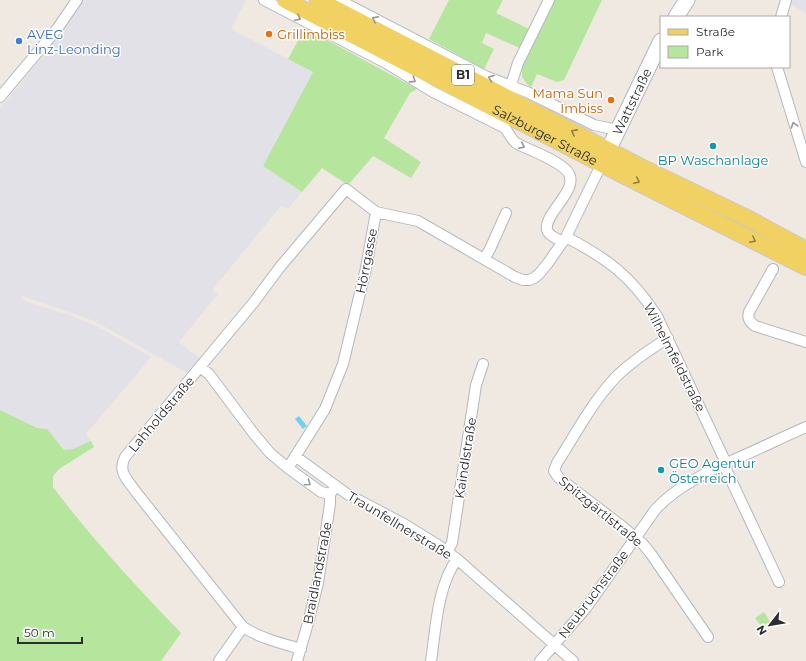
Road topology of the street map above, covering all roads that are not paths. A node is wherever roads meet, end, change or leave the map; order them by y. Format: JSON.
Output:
{"nodes":[{"id":1,"x":77,"y":0,"type":"edge"},
{"id":2,"x":264,"y":0,"type":"edge"},
{"id":3,"x":285,"y":0,"type":"edge"},
{"id":4,"x":318,"y":0,"type":"edge"},
{"id":5,"x":339,"y":0,"type":"edge"},
{"id":6,"x":549,"y":0,"type":"edge"},
{"id":7,"x":687,"y":0,"type":"edge"},
{"id":8,"x":786,"y":0,"type":"edge"},
{"id":9,"x":677,"y":16,"type":"edge"},
{"id":10,"x":781,"y":16,"type":"edge"},
{"id":11,"x":660,"y":43,"type":"edge"},
{"id":12,"x":777,"y":68,"type":"edge"},
{"id":13,"x":511,"y":85,"type":"junction"},
{"id":14,"x":0,"y":97,"type":"edge"},
{"id":15,"x":617,"y":130,"type":"junction"},
{"id":16,"x":606,"y":156,"type":"junction"},
{"id":17,"x":806,"y":162,"type":"edge"},
{"id":18,"x":376,"y":212,"type":"junction"},
{"id":19,"x":506,"y":213,"type":"dead end"},
{"id":20,"x":565,"y":240,"type":"junction"},
{"id":21,"x":806,"y":250,"type":"edge"},
{"id":22,"x":484,"y":259,"type":"junction"},
{"id":23,"x":806,"y":267,"type":"edge"},
{"id":24,"x":773,"y":269,"type":"dead end"},
{"id":25,"x":668,"y":338,"type":"junction"},
{"id":26,"x":806,"y":342,"type":"edge"},
{"id":27,"x":483,"y":364,"type":"dead end"},
{"id":28,"x":200,"y":367,"type":"junction"},
{"id":29,"x":806,"y":427,"type":"edge"},
{"id":30,"x":295,"y":456,"type":"junction"},
{"id":31,"x":725,"y":464,"type":"junction"},
{"id":32,"x":288,"y":468,"type":"junction"},
{"id":33,"x":333,"y":490,"type":"junction"},
{"id":34,"x":636,"y":538,"type":"junction"},
{"id":35,"x":448,"y":552,"type":"junction"},
{"id":36,"x":457,"y":559,"type":"junction"},
{"id":37,"x":779,"y":582,"type":"dead end"},
{"id":38,"x":242,"y":627,"type":"junction"},
{"id":39,"x":708,"y":637,"type":"dead end"},
{"id":40,"x":555,"y":645,"type":"junction"},
{"id":41,"x":300,"y":648,"type":"junction"},
{"id":42,"x":219,"y":661,"type":"edge"},
{"id":43,"x":297,"y":661,"type":"edge"},
{"id":44,"x":431,"y":661,"type":"edge"},
{"id":45,"x":540,"y":661,"type":"edge"},
{"id":46,"x":573,"y":661,"type":"edge"}],
"edges":[{"from":1,"to":14,"type":"street"},
{"from":2,"to":20,"type":"street","name":"Salzburger Straße","one_way":true},
{"from":3,"to":16,"type":"main road","name":"Salzburger Straße","number":"B1"},
{"from":16,"to":4,"type":"main road","name":"Salzburger Straße","number":"B1","one_way":true},
{"from":13,"to":5,"type":"street","name":"Salzburger Straße","one_way":true},
{"from":6,"to":13,"type":"street"},
{"from":7,"to":9,"type":"street"},
{"from":8,"to":10,"type":"street"},
{"from":11,"to":15,"type":"street","name":"Wattstraße"},
{"from":17,"to":12,"type":"street","one_way":true},
{"from":13,"to":15,"type":"street","name":"Salzburger Straße"},
{"from":15,"to":16,"type":"street","name":"Wattstraße"},
{"from":16,"to":20,"type":"street"},
{"from":16,"to":21,"type":"main road","name":"Salzburger Straße","number":"B1"},
{"from":16,"to":23,"type":"main road","name":"Salzburger Straße","number":"B1","one_way":true},
{"from":18,"to":22,"type":"street","name":"Hörrgasse"},
{"from":18,"to":28,"type":"street","name":"Lahholdstraße"},
{"from":18,"to":30,"type":"street","name":"Hörrgasse"},
{"from":19,"to":22,"type":"street"},
{"from":20,"to":22,"type":"street","name":"Hörrgasse"},
{"from":20,"to":25,"type":"street","name":"Wilhelmfeldstraße"},
{"from":24,"to":26,"type":"street"},
{"from":25,"to":31,"type":"street","name":"Wilhelmfeldstraße"},
{"from":25,"to":34,"type":"street","name":"Spitzgärtlstraße"},
{"from":27,"to":35,"type":"street","name":"Kaindlstraße"},
{"from":28,"to":32,"type":"street","name":"Traunfellnerstraße"},
{"from":28,"to":38,"type":"street","name":"Lahholdstraße"},
{"from":29,"to":31,"type":"street","name":"Neubruchstraße"},
{"from":30,"to":32,"type":"street","name":"Hörrgasse"},
{"from":30,"to":33,"type":"street","name":"Traunfellnerstraße"},
{"from":31,"to":34,"type":"street","name":"Neubruchstraße"},
{"from":31,"to":37,"type":"street","name":"Wilhelmfeldstraße"},
{"from":32,"to":33,"type":"street","name":"Traunfellnerstraße","one_way":true},
{"from":33,"to":35,"type":"street","name":"Traunfellnerstraße"},
{"from":33,"to":41,"type":"street","name":"Braidlandstraße"},
{"from":34,"to":39,"type":"street","name":"Spitzgärtlstraße"},
{"from":34,"to":40,"type":"street","name":"Neubruchstraße"},
{"from":35,"to":36,"type":"street","name":"Traunfellnerstraße"},
{"from":36,"to":40,"type":"street","name":"Traunfellnerstraße"},
{"from":36,"to":44,"type":"street"},
{"from":38,"to":41,"type":"street","name":"Lahholdstraße"},
{"from":38,"to":42,"type":"street"},
{"from":40,"to":45,"type":"street","name":"Neubruchstraße"},
{"from":40,"to":46,"type":"street","name":"Traunfellnerstraße"},
{"from":41,"to":43,"type":"street","name":"Braidlandstraße"}]}
